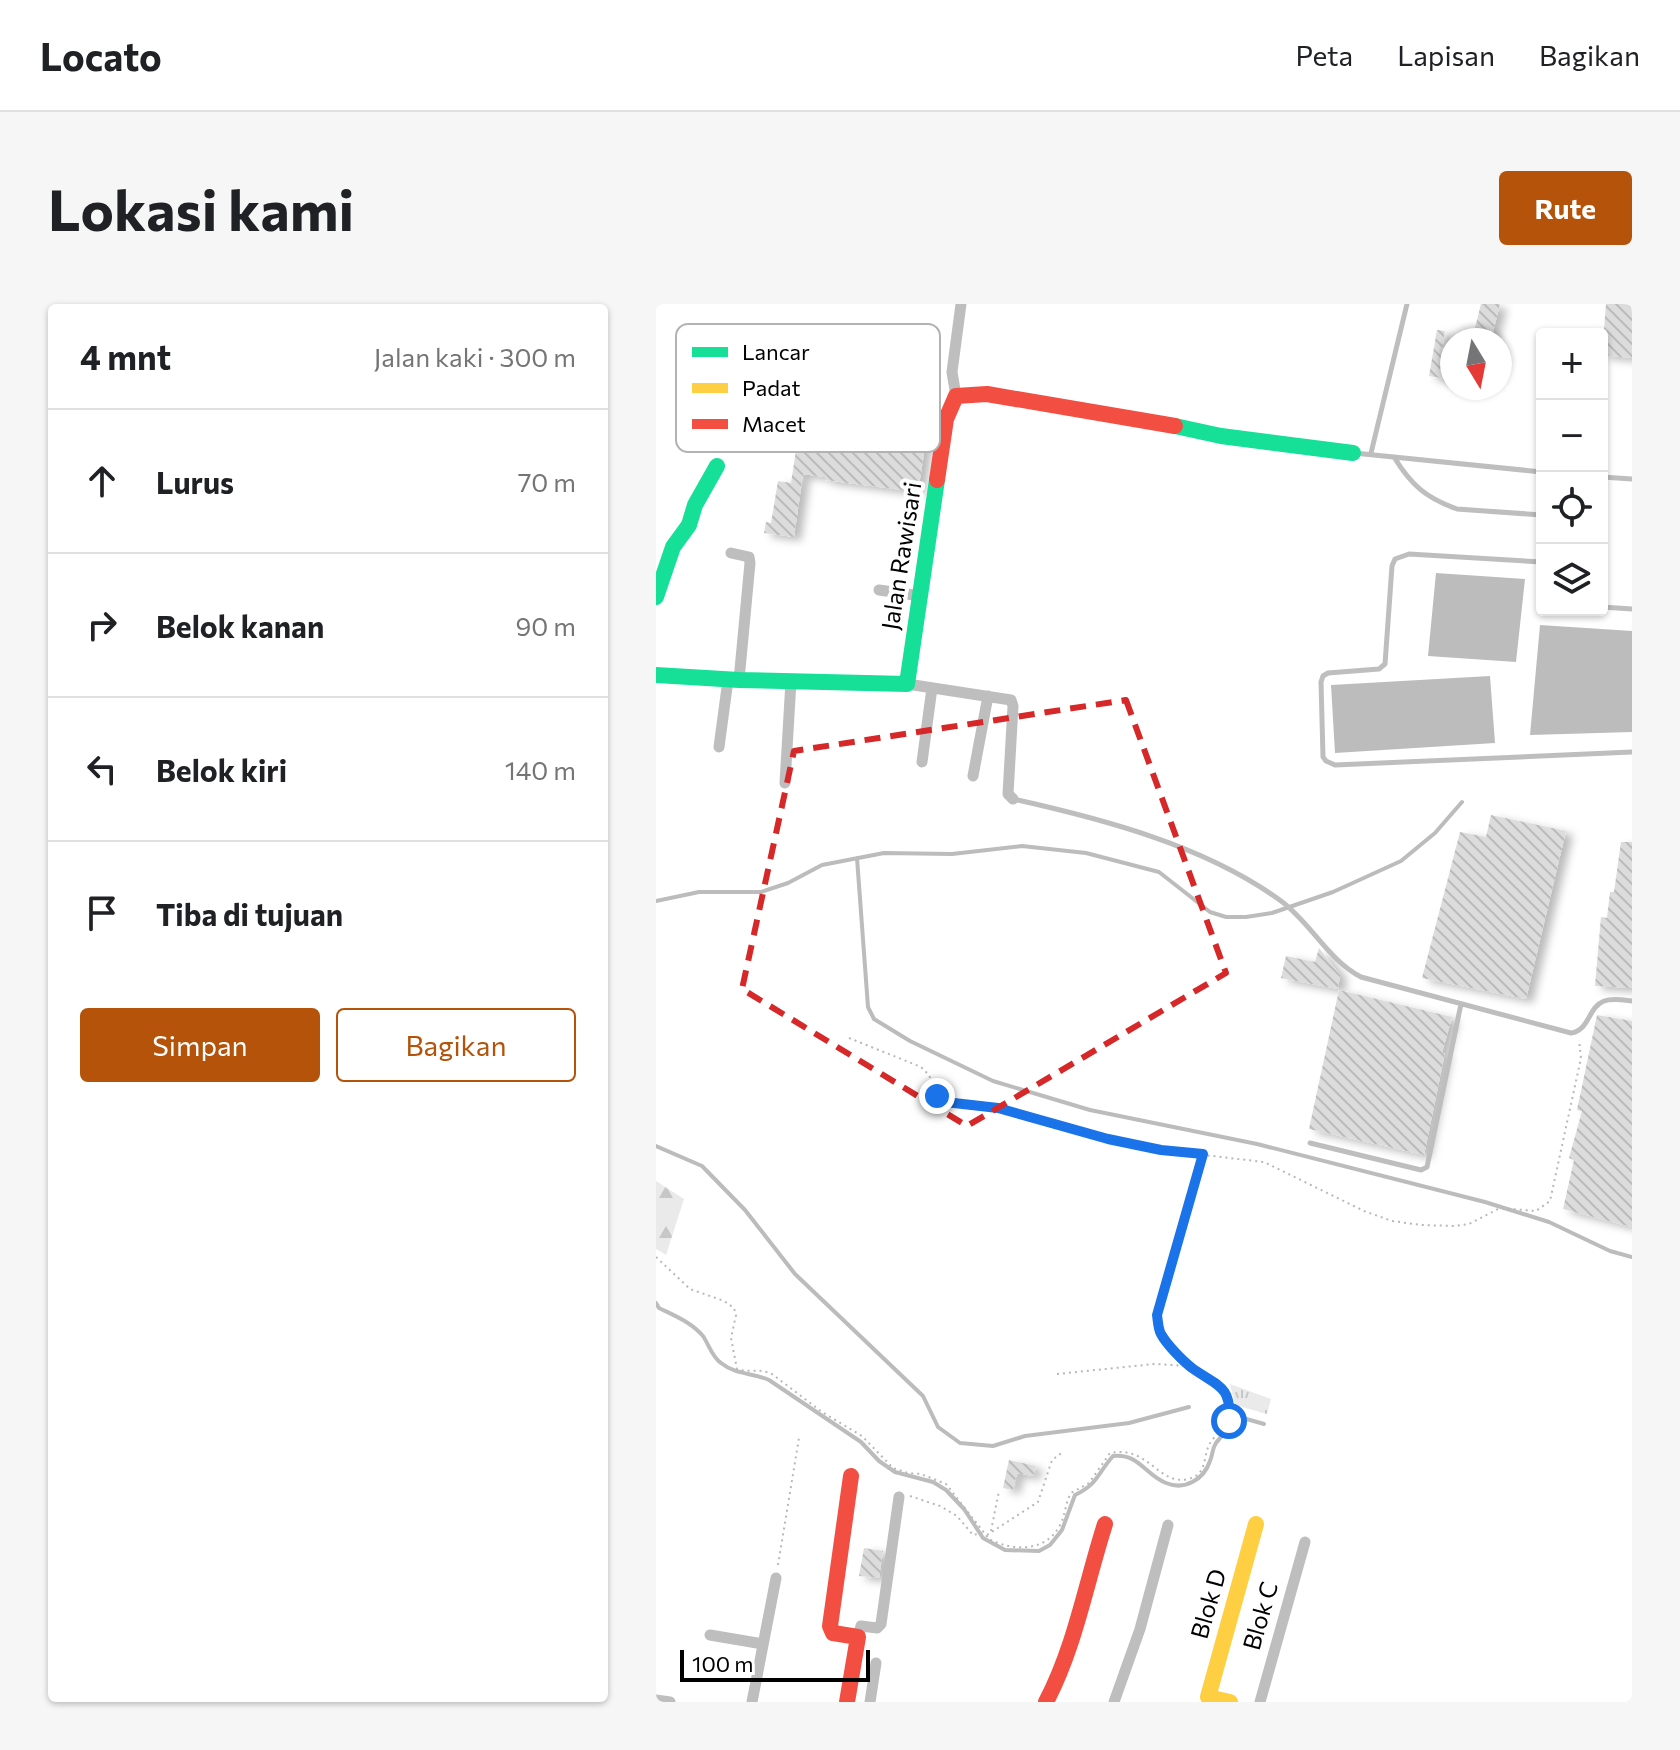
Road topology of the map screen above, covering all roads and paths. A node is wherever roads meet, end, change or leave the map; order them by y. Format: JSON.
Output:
{"nodes":[{"id":1,"x":961,"y":304,"type":"edge"},
{"id":2,"x":1407,"y":304,"type":"edge"},
{"id":3,"x":956,"y":396,"type":"junction"},
{"id":4,"x":940,"y":436,"type":"edge"},
{"id":5,"x":938,"y":452,"type":"edge"},
{"id":6,"x":1353,"y":453,"type":"joint"},
{"id":7,"x":1371,"y":453,"type":"junction"},
{"id":8,"x":1393,"y":457,"type":"junction"},
{"id":9,"x":717,"y":466,"type":"dead end"},
{"id":10,"x":1536,"y":471,"type":"edge"},
{"id":11,"x":1608,"y":477,"type":"edge"},
{"id":12,"x":1632,"y":479,"type":"edge"},
{"id":13,"x":1536,"y":515,"type":"edge"},
{"id":14,"x":731,"y":553,"type":"dead end"},
{"id":15,"x":1536,"y":562,"type":"edge"},
{"id":16,"x":879,"y":590,"type":"dead end"},
{"id":17,"x":921,"y":596,"type":"junction"},
{"id":18,"x":656,"y":597,"type":"edge"},
{"id":19,"x":1608,"y":607,"type":"edge"},
{"id":20,"x":1632,"y":609,"type":"edge"},
{"id":21,"x":656,"y":675,"type":"edge"},
{"id":22,"x":734,"y":680,"type":"junction"},
{"id":23,"x":791,"y":681,"type":"junction"},
{"id":24,"x":907,"y":684,"type":"junction"},
{"id":25,"x":932,"y":688,"type":"junction"},
{"id":26,"x":988,"y":696,"type":"junction"},
{"id":27,"x":719,"y":747,"type":"dead end"},
{"id":28,"x":1632,"y":752,"type":"edge"},
{"id":29,"x":922,"y":762,"type":"dead end"},
{"id":30,"x":973,"y":776,"type":"dead end"},
{"id":31,"x":785,"y":783,"type":"dead end"},
{"id":32,"x":1013,"y":799,"type":"joint"},
{"id":33,"x":1632,"y":1001,"type":"edge"},
{"id":34,"x":1461,"y":1004,"type":"junction"},
{"id":35,"x":1578,"y":1032,"type":"junction"},
{"id":36,"x":849,"y":1038,"type":"dead end"},
{"id":37,"x":1310,"y":1143,"type":"dead end"},
{"id":38,"x":1203,"y":1154,"type":"junction"},
{"id":39,"x":656,"y":1257,"type":"edge"},
{"id":40,"x":1190,"y":1366,"type":"junction"},
{"id":41,"x":1057,"y":1374,"type":"dead end"},
{"id":42,"x":799,"y":1438,"type":"dead end"},
{"id":43,"x":1063,"y":1452,"type":"dead end"},
{"id":44,"x":851,"y":1476,"type":"dead end"},
{"id":45,"x":999,"y":1491,"type":"dead end"},
{"id":46,"x":899,"y":1497,"type":"joint"},
{"id":47,"x":1105,"y":1524,"type":"dead end"},
{"id":48,"x":1256,"y":1524,"type":"dead end"},
{"id":49,"x":1168,"y":1525,"type":"dead end"},
{"id":50,"x":991,"y":1532,"type":"junction"},
{"id":51,"x":983,"y":1534,"type":"junction"},
{"id":52,"x":1305,"y":1542,"type":"dead end"},
{"id":53,"x":776,"y":1578,"type":"joint"},
{"id":54,"x":710,"y":1635,"type":"dead end"},
{"id":55,"x":858,"y":1637,"type":"junction"},
{"id":56,"x":763,"y":1644,"type":"junction"},
{"id":57,"x":876,"y":1663,"type":"dead end"},
{"id":58,"x":1206,"y":1699,"type":"edge"},
{"id":59,"x":656,"y":1700,"type":"edge"},
{"id":60,"x":670,"y":1702,"type":"edge"},
{"id":61,"x":752,"y":1702,"type":"edge"},
{"id":62,"x":847,"y":1702,"type":"edge"},
{"id":63,"x":870,"y":1702,"type":"edge"},
{"id":64,"x":1046,"y":1702,"type":"edge"},
{"id":65,"x":1114,"y":1702,"type":"edge"},
{"id":66,"x":1230,"y":1702,"type":"edge"},
{"id":67,"x":1260,"y":1702,"type":"edge"}],
"edges":[{"from":1,"to":3,"type":"street"},
{"from":2,"to":7,"type":"lane"},
{"from":3,"to":4,"type":"street","name":"Jalan Rawisari"},
{"from":3,"to":6,"type":"street"},
{"from":5,"to":17,"type":"street","name":"Jalan Rawisari"},
{"from":6,"to":7,"type":"lane"},
{"from":7,"to":8,"type":"lane"},
{"from":8,"to":10,"type":"lane"},
{"from":8,"to":13,"type":"lane"},
{"from":9,"to":18,"type":"street"},
{"from":11,"to":12,"type":"lane"},
{"from":14,"to":22,"type":"street"},
{"from":15,"to":28,"type":"lane"},
{"from":16,"to":17,"type":"street"},
{"from":17,"to":24,"type":"street","name":"Jalan Rawisari"},
{"from":19,"to":20,"type":"lane"},
{"from":21,"to":22,"type":"street"},
{"from":22,"to":23,"type":"street"},
{"from":22,"to":27,"type":"street"},
{"from":23,"to":24,"type":"street"},
{"from":23,"to":31,"type":"street"},
{"from":24,"to":25,"type":"street"},
{"from":25,"to":26,"type":"street"},
{"from":25,"to":29,"type":"street"},
{"from":26,"to":30,"type":"street"},
{"from":26,"to":32,"type":"street"},
{"from":32,"to":34,"type":"lane"},
{"from":33,"to":35,"type":"lane"},
{"from":34,"to":35,"type":"lane"},
{"from":34,"to":37,"type":"lane"},
{"from":35,"to":38,"type":"path"},
{"from":36,"to":38,"type":"path"},
{"from":38,"to":40,"type":"path"},
{"from":39,"to":51,"type":"path"},
{"from":40,"to":41,"type":"path"},
{"from":40,"to":51,"type":"path"},
{"from":42,"to":53,"type":"path"},
{"from":43,"to":50,"type":"path"},
{"from":44,"to":55,"type":"street"},
{"from":45,"to":50,"type":"path"},
{"from":46,"to":51,"type":"path"},
{"from":46,"to":55,"type":"street"},
{"from":47,"to":64,"type":"street"},
{"from":48,"to":58,"type":"street","name":"Blok D"},
{"from":49,"to":65,"type":"street"},
{"from":50,"to":51,"type":"path"},
{"from":52,"to":67,"type":"street","name":"Blok C"},
{"from":53,"to":56,"type":"street"},
{"from":54,"to":56,"type":"street"},
{"from":55,"to":62,"type":"street"},
{"from":56,"to":61,"type":"street"},
{"from":57,"to":63,"type":"street"},
{"from":58,"to":66,"type":"street"},
{"from":59,"to":60,"type":"street"}]}
